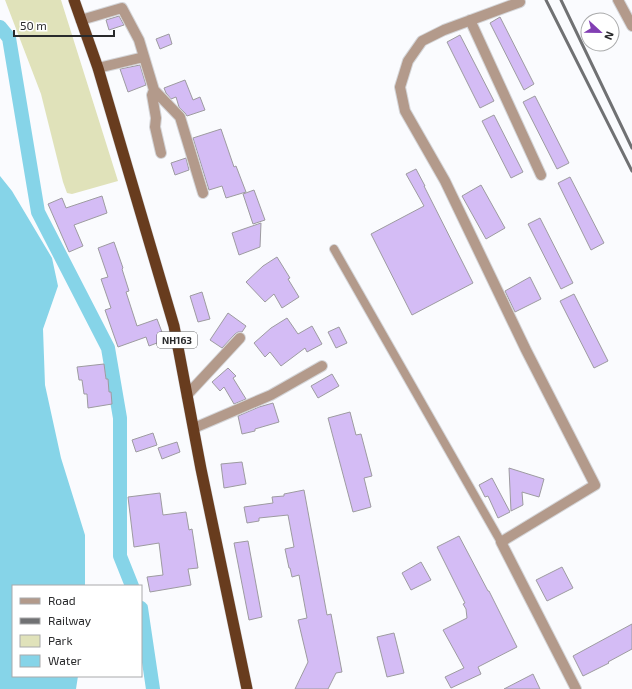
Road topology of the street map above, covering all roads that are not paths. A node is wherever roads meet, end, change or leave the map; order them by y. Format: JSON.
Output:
{"nodes":[{"id":1,"x":74,"y":0,"type":"edge"},
{"id":2,"x":618,"y":0,"type":"edge"},
{"id":3,"x":520,"y":2,"type":"dead end"},
{"id":4,"x":81,"y":20,"type":"junction"},
{"id":5,"x":470,"y":20,"type":"junction"},
{"id":6,"x":632,"y":26,"type":"edge"},
{"id":7,"x":144,"y":57,"type":"junction"},
{"id":8,"x":98,"y":68,"type":"junction"},
{"id":9,"x":154,"y":90,"type":"junction"},
{"id":10,"x":161,"y":153,"type":"dead end"},
{"id":11,"x":541,"y":175,"type":"dead end"},
{"id":12,"x":203,"y":193,"type":"dead end"},
{"id":13,"x":334,"y":248,"type":"dead end"},
{"id":14,"x":240,"y":338,"type":"dead end"},
{"id":15,"x":322,"y":366,"type":"dead end"},
{"id":16,"x":187,"y":395,"type":"junction"},
{"id":17,"x":194,"y":428,"type":"junction"},
{"id":18,"x":501,"y":542,"type":"junction"},
{"id":19,"x":247,"y":689,"type":"edge"},
{"id":20,"x":576,"y":689,"type":"edge"}],
"edges":[{"from":1,"to":4,"type":"highway","number":"NH163"},
{"from":2,"to":6,"type":"street"},
{"from":3,"to":5,"type":"street"},
{"from":4,"to":7,"type":"street"},
{"from":4,"to":8,"type":"highway","number":"NH163"},
{"from":5,"to":11,"type":"street"},
{"from":5,"to":18,"type":"street"},
{"from":7,"to":8,"type":"street"},
{"from":7,"to":9,"type":"street"},
{"from":8,"to":16,"type":"highway","number":"NH163"},
{"from":9,"to":10,"type":"street"},
{"from":9,"to":12,"type":"street"},
{"from":13,"to":18,"type":"lane"},
{"from":14,"to":16,"type":"street"},
{"from":15,"to":17,"type":"street"},
{"from":16,"to":17,"type":"highway","number":"NH163"},
{"from":17,"to":19,"type":"highway","number":"NH163"},
{"from":18,"to":20,"type":"street"}]}
